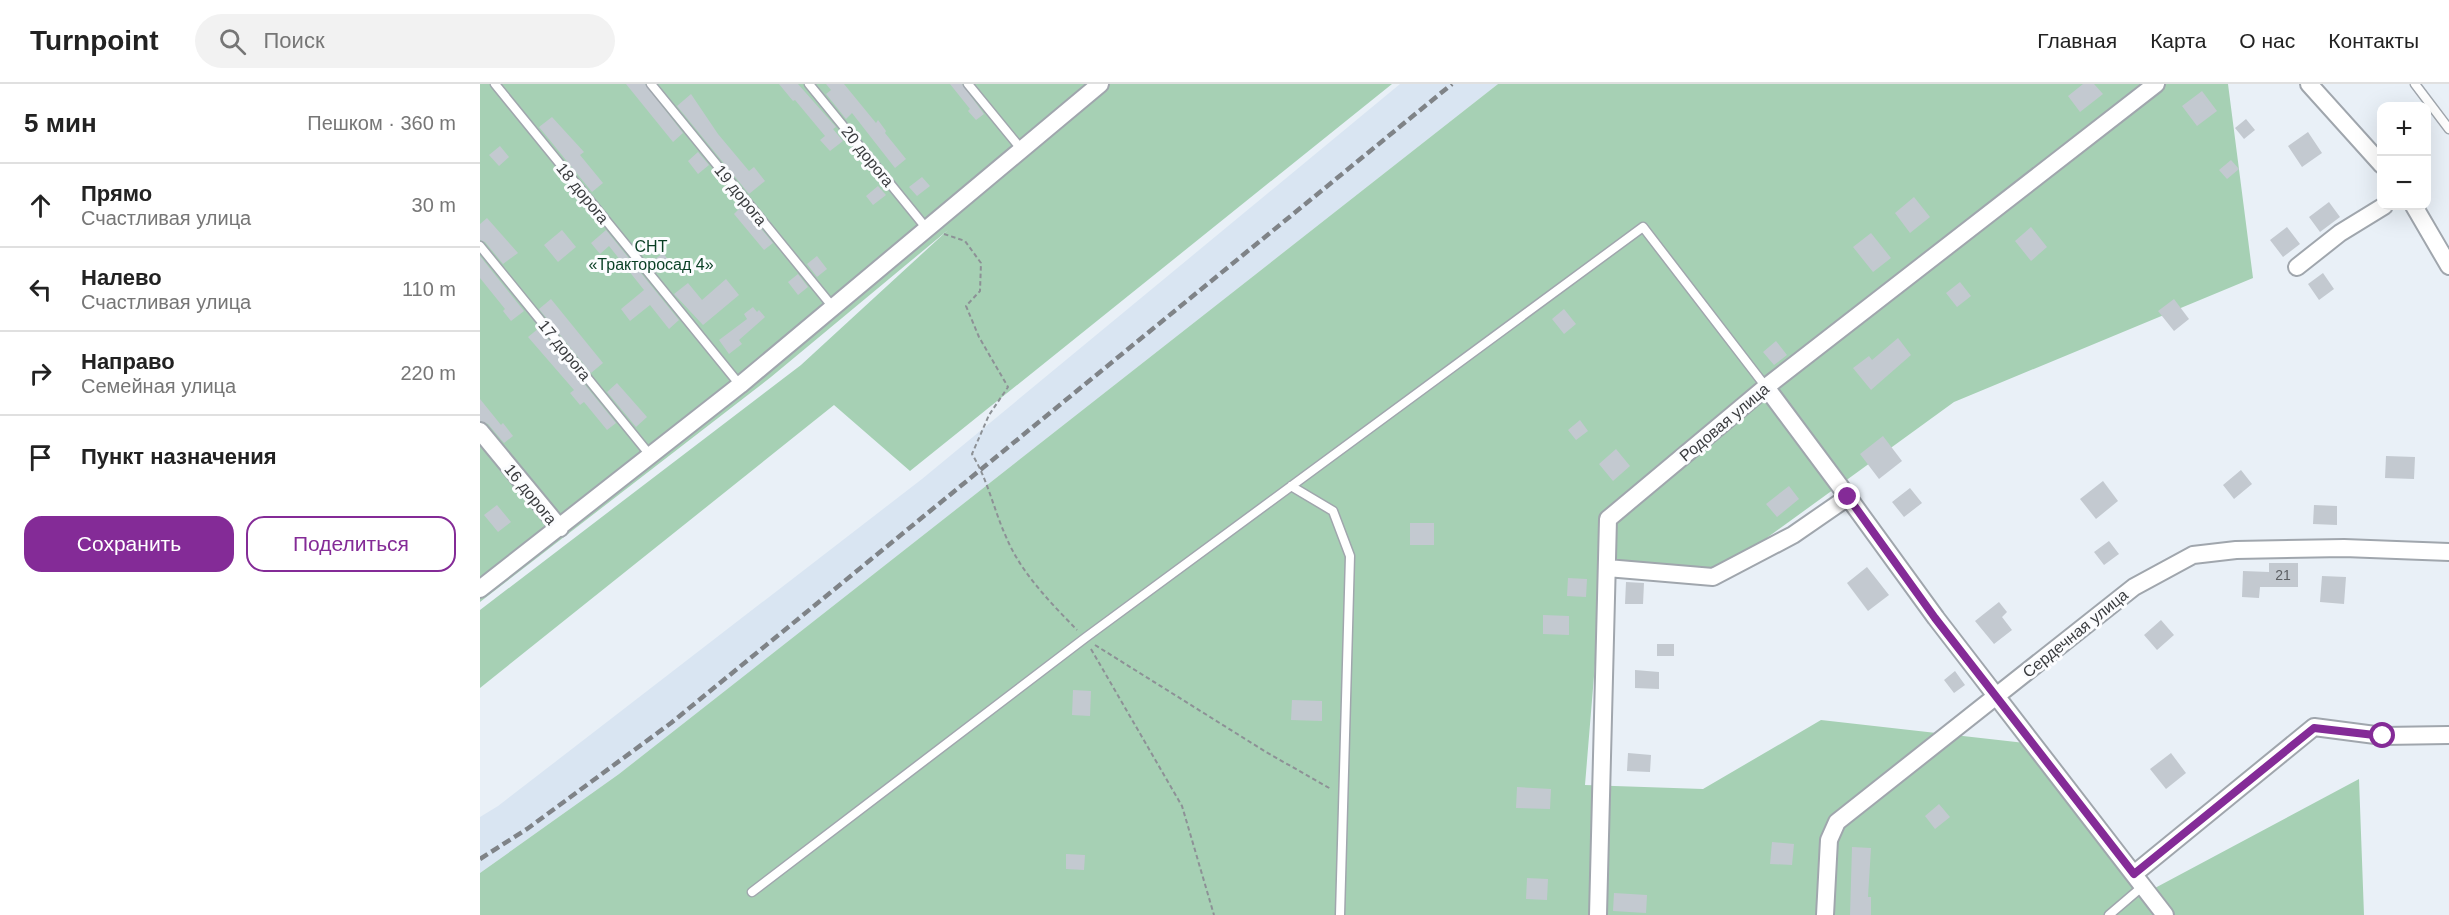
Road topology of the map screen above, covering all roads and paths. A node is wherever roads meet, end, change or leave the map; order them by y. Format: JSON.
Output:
{"nodes":[{"id":1,"x":495,"y":84,"type":"edge"},
{"id":2,"x":651,"y":84,"type":"edge"},
{"id":3,"x":810,"y":84,"type":"edge"},
{"id":4,"x":968,"y":84,"type":"edge"},
{"id":5,"x":1100,"y":84,"type":"edge"},
{"id":6,"x":2156,"y":84,"type":"edge"},
{"id":7,"x":2309,"y":84,"type":"edge"},
{"id":8,"x":2415,"y":84,"type":"edge"},
{"id":9,"x":2449,"y":129,"type":"edge"},
{"id":10,"x":1022,"y":150,"type":"junction"},
{"id":11,"x":2377,"y":159,"type":"edge"},
{"id":12,"x":2377,"y":210,"type":"edge"},
{"id":13,"x":2416,"y":210,"type":"edge"},
{"id":14,"x":927,"y":229,"type":"junction"},
{"id":15,"x":480,"y":246,"type":"edge"},
{"id":16,"x":2449,"y":266,"type":"edge"},
{"id":17,"x":2297,"y":267,"type":"dead end"},
{"id":18,"x":832,"y":306,"type":"junction"},
{"id":19,"x":740,"y":385,"type":"junction"},
{"id":20,"x":1766,"y":387,"type":"junction"},
{"id":21,"x":480,"y":431,"type":"edge"},
{"id":22,"x":650,"y":455,"type":"junction"},
{"id":23,"x":1291,"y":486,"type":"junction"},
{"id":24,"x":1848,"y":497,"type":"junction"},
{"id":25,"x":560,"y":528,"type":"junction"},
{"id":26,"x":2449,"y":552,"type":"edge"},
{"id":27,"x":1607,"y":568,"type":"junction"},
{"id":28,"x":480,"y":589,"type":"edge"},
{"id":29,"x":1085,"y":638,"type":"junction"},
{"id":30,"x":1996,"y":696,"type":"junction"},
{"id":31,"x":2449,"y":735,"type":"edge"},
{"id":32,"x":1343,"y":796,"type":"junction"},
{"id":33,"x":2139,"y":880,"type":"junction"},
{"id":34,"x":752,"y":892,"type":"dead end"},
{"id":35,"x":1214,"y":915,"type":"edge"},
{"id":36,"x":1340,"y":915,"type":"edge"},
{"id":37,"x":1598,"y":915,"type":"edge"},
{"id":38,"x":1825,"y":915,"type":"edge"},
{"id":39,"x":2109,"y":915,"type":"edge"},
{"id":40,"x":2164,"y":915,"type":"edge"}],
"edges":[{"from":1,"to":19,"type":"lane","name":"18 дорога"},
{"from":2,"to":18,"type":"lane","name":"19 дорога"},
{"from":3,"to":14,"type":"lane","name":"20 дорога"},
{"from":4,"to":10,"type":"lane"},
{"from":5,"to":10,"type":"street"},
{"from":6,"to":20,"type":"street","name":"Родовая улица"},
{"from":7,"to":11,"type":"street"},
{"from":8,"to":9,"type":"lane"},
{"from":10,"to":14,"type":"street"},
{"from":12,"to":17,"type":"street"},
{"from":13,"to":16,"type":"street"},
{"from":14,"to":18,"type":"street"},
{"from":14,"to":29,"type":"path"},
{"from":15,"to":22,"type":"lane","name":"17 дорога"},
{"from":18,"to":19,"type":"street"},
{"from":19,"to":22,"type":"street"},
{"from":20,"to":23,"type":"lane"},
{"from":20,"to":24,"type":"street"},
{"from":20,"to":27,"type":"street","name":"Родовая улица"},
{"from":21,"to":25,"type":"street","name":"16 дорога"},
{"from":22,"to":25,"type":"street"},
{"from":23,"to":29,"type":"lane"},
{"from":23,"to":32,"type":"lane"},
{"from":24,"to":27,"type":"street"},
{"from":24,"to":30,"type":"street"},
{"from":25,"to":28,"type":"street"},
{"from":26,"to":30,"type":"street","name":"Сердечная улица"},
{"from":27,"to":37,"type":"street","name":"Родовая улица"},
{"from":29,"to":32,"type":"path"},
{"from":29,"to":34,"type":"lane"},
{"from":29,"to":35,"type":"path"},
{"from":30,"to":33,"type":"street"},
{"from":30,"to":38,"type":"street","name":"Сердечная улица"},
{"from":31,"to":33,"type":"street"},
{"from":32,"to":36,"type":"lane"},
{"from":33,"to":39,"type":"lane"},
{"from":33,"to":40,"type":"street"}]}
